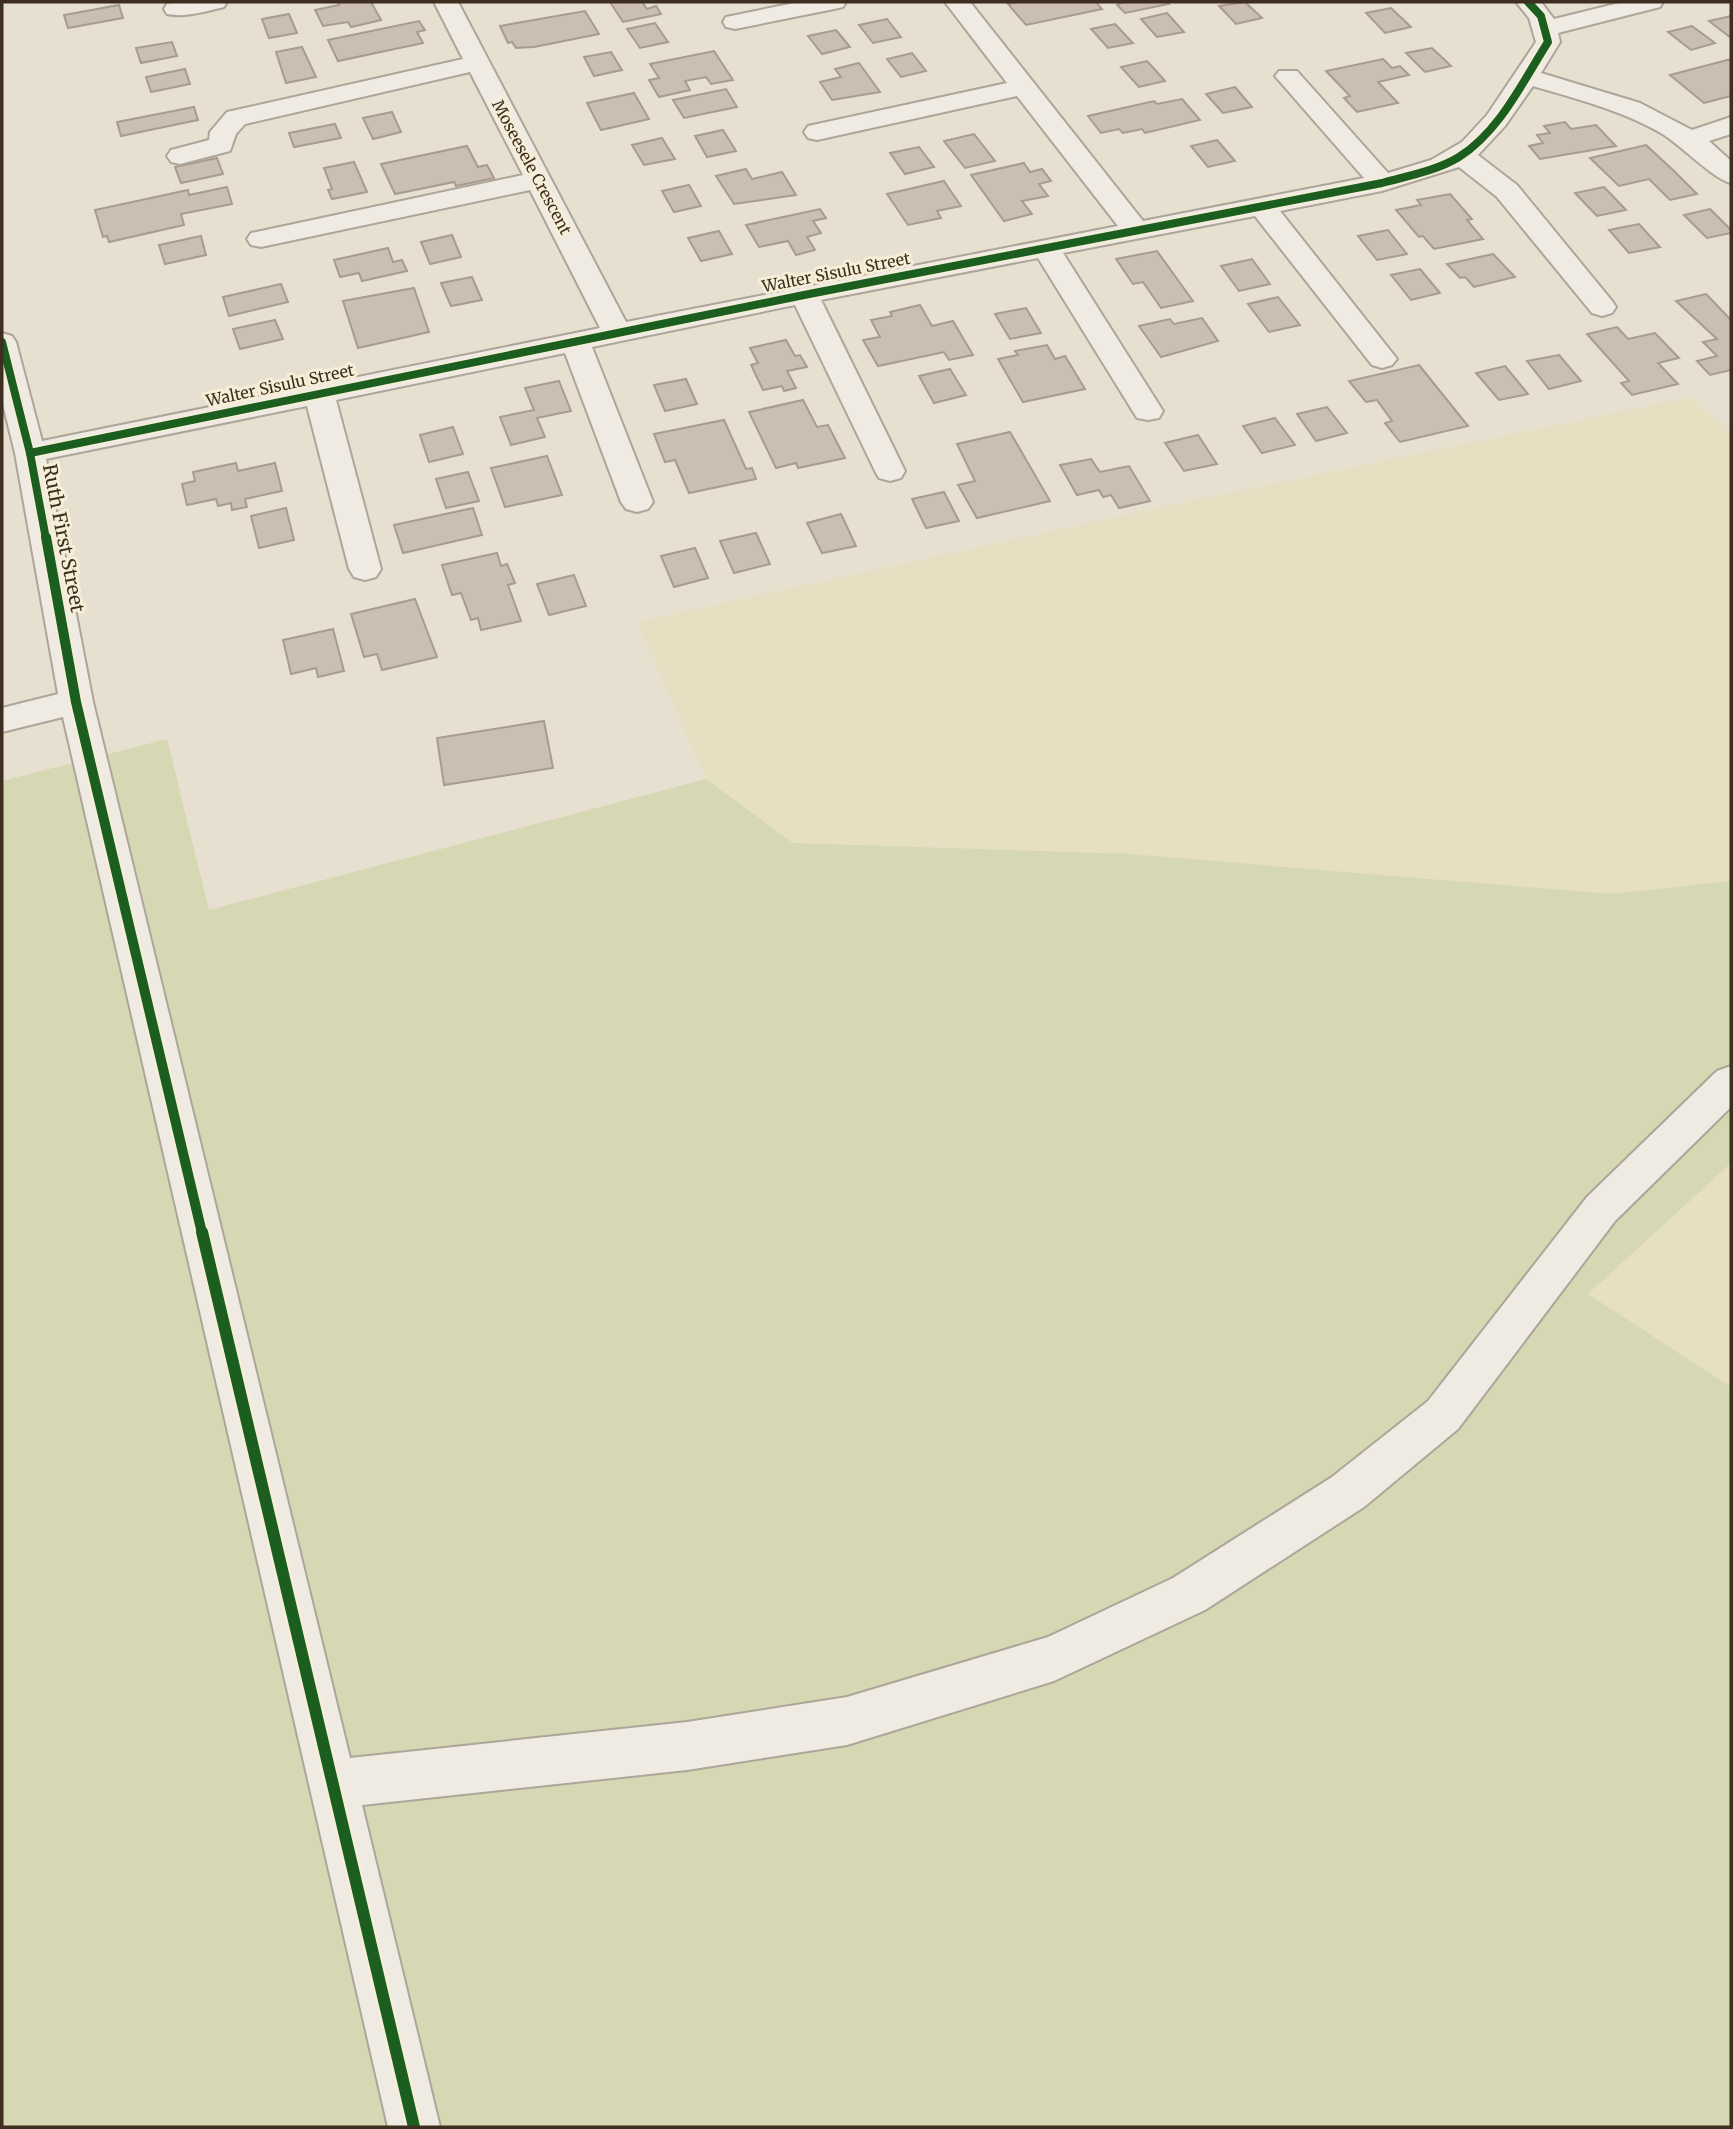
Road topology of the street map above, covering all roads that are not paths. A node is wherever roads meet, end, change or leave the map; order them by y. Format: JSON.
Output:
{"nodes":[{"id":1,"x":215,"y":2,"type":"edge"},
{"id":2,"x":446,"y":2,"type":"edge"},
{"id":3,"x":834,"y":2,"type":"edge"},
{"id":4,"x":957,"y":2,"type":"edge"},
{"id":5,"x":1528,"y":2,"type":"edge"},
{"id":6,"x":1650,"y":2,"type":"edge"},
{"id":7,"x":176,"y":9,"type":"dead end"},
{"id":8,"x":735,"y":22,"type":"dead end"},
{"id":9,"x":1546,"y":29,"type":"junction"},
{"id":10,"x":478,"y":63,"type":"junction"},
{"id":11,"x":1288,"y":76,"type":"dead end"},
{"id":12,"x":1525,"y":76,"type":"junction"},
{"id":13,"x":1024,"y":87,"type":"junction"},
{"id":14,"x":1731,"y":125,"type":"edge"},
{"id":15,"x":817,"y":132,"type":"dead end"},
{"id":16,"x":1690,"y":139,"type":"junction"},
{"id":17,"x":1461,"y":155,"type":"junction"},
{"id":18,"x":180,"y":156,"type":"dead end"},
{"id":19,"x":1731,"y":174,"type":"edge"},
{"id":20,"x":539,"y":180,"type":"junction"},
{"id":21,"x":1382,"y":183,"type":"junction"},
{"id":22,"x":1262,"y":206,"type":"junction"},
{"id":23,"x":1135,"y":229,"type":"junction"},
{"id":24,"x":261,"y":239,"type":"dead end"},
{"id":25,"x":1045,"y":247,"type":"junction"},
{"id":26,"x":804,"y":295,"type":"junction"},
{"id":27,"x":1601,"y":307,"type":"dead end"},
{"id":28,"x":617,"y":332,"type":"junction"},
{"id":29,"x":575,"y":341,"type":"junction"},
{"id":30,"x":2,"y":342,"type":"edge"},
{"id":31,"x":1382,"y":359,"type":"dead end"},
{"id":32,"x":319,"y":393,"type":"junction"},
{"id":33,"x":1149,"y":411,"type":"dead end"},
{"id":34,"x":30,"y":453,"type":"junction"},
{"id":35,"x":890,"y":471,"type":"dead end"},
{"id":36,"x":637,"y":502,"type":"dead end"},
{"id":37,"x":365,"y":569,"type":"dead end"},
{"id":38,"x":76,"y":702,"type":"junction"},
{"id":39,"x":2,"y":720,"type":"edge"},
{"id":40,"x":1731,"y":1082,"type":"edge"},
{"id":41,"x":332,"y":1784,"type":"junction"},
{"id":42,"x":414,"y":2127,"type":"edge"}],
"edges":[{"from":1,"to":7,"type":"street"},
{"from":2,"to":10,"type":"street","name":"Moseesele Crescent"},
{"from":3,"to":8,"type":"street"},
{"from":4,"to":13,"type":"street"},
{"from":5,"to":9,"type":"street"},
{"from":6,"to":9,"type":"street"},
{"from":9,"to":12,"type":"street","name":"Walter Sisulu Street"},
{"from":10,"to":18,"type":"street"},
{"from":10,"to":20,"type":"street","name":"Moseesele Crescent"},
{"from":11,"to":21,"type":"street"},
{"from":12,"to":16,"type":"street"},
{"from":12,"to":17,"type":"street","name":"Walter Sisulu Street"},
{"from":13,"to":15,"type":"street"},
{"from":13,"to":23,"type":"street"},
{"from":14,"to":16,"type":"street"},
{"from":16,"to":19,"type":"street"},
{"from":17,"to":21,"type":"street","name":"Walter Sisulu Street"},
{"from":17,"to":27,"type":"street"},
{"from":20,"to":24,"type":"street"},
{"from":20,"to":28,"type":"street","name":"Moseesele Crescent"},
{"from":21,"to":22,"type":"street","name":"Walter Sisulu Street"},
{"from":22,"to":23,"type":"street","name":"Walter Sisulu Street"},
{"from":22,"to":31,"type":"street"},
{"from":23,"to":25,"type":"street","name":"Walter Sisulu Street"},
{"from":25,"to":26,"type":"street","name":"Walter Sisulu Street"},
{"from":25,"to":33,"type":"street"},
{"from":26,"to":28,"type":"street","name":"Walter Sisulu Street"},
{"from":26,"to":35,"type":"street","name":"Walter Sisulu Street"},
{"from":28,"to":29,"type":"street","name":"Walter Sisulu Street"},
{"from":29,"to":32,"type":"street","name":"Walter Sisulu Street"},
{"from":29,"to":36,"type":"street"},
{"from":30,"to":34,"type":"street","name":"Ruth First Street"},
{"from":32,"to":34,"type":"street","name":"Walter Sisulu Street"},
{"from":32,"to":37,"type":"street","name":"Walter Sisulu Street"},
{"from":34,"to":38,"type":"street","name":"Ruth First Street"},
{"from":38,"to":39,"type":"street"},
{"from":38,"to":41,"type":"street","name":"Ruth First Street"},
{"from":40,"to":41,"type":"street"},
{"from":41,"to":42,"type":"street","name":"Ruth First Street"}]}
